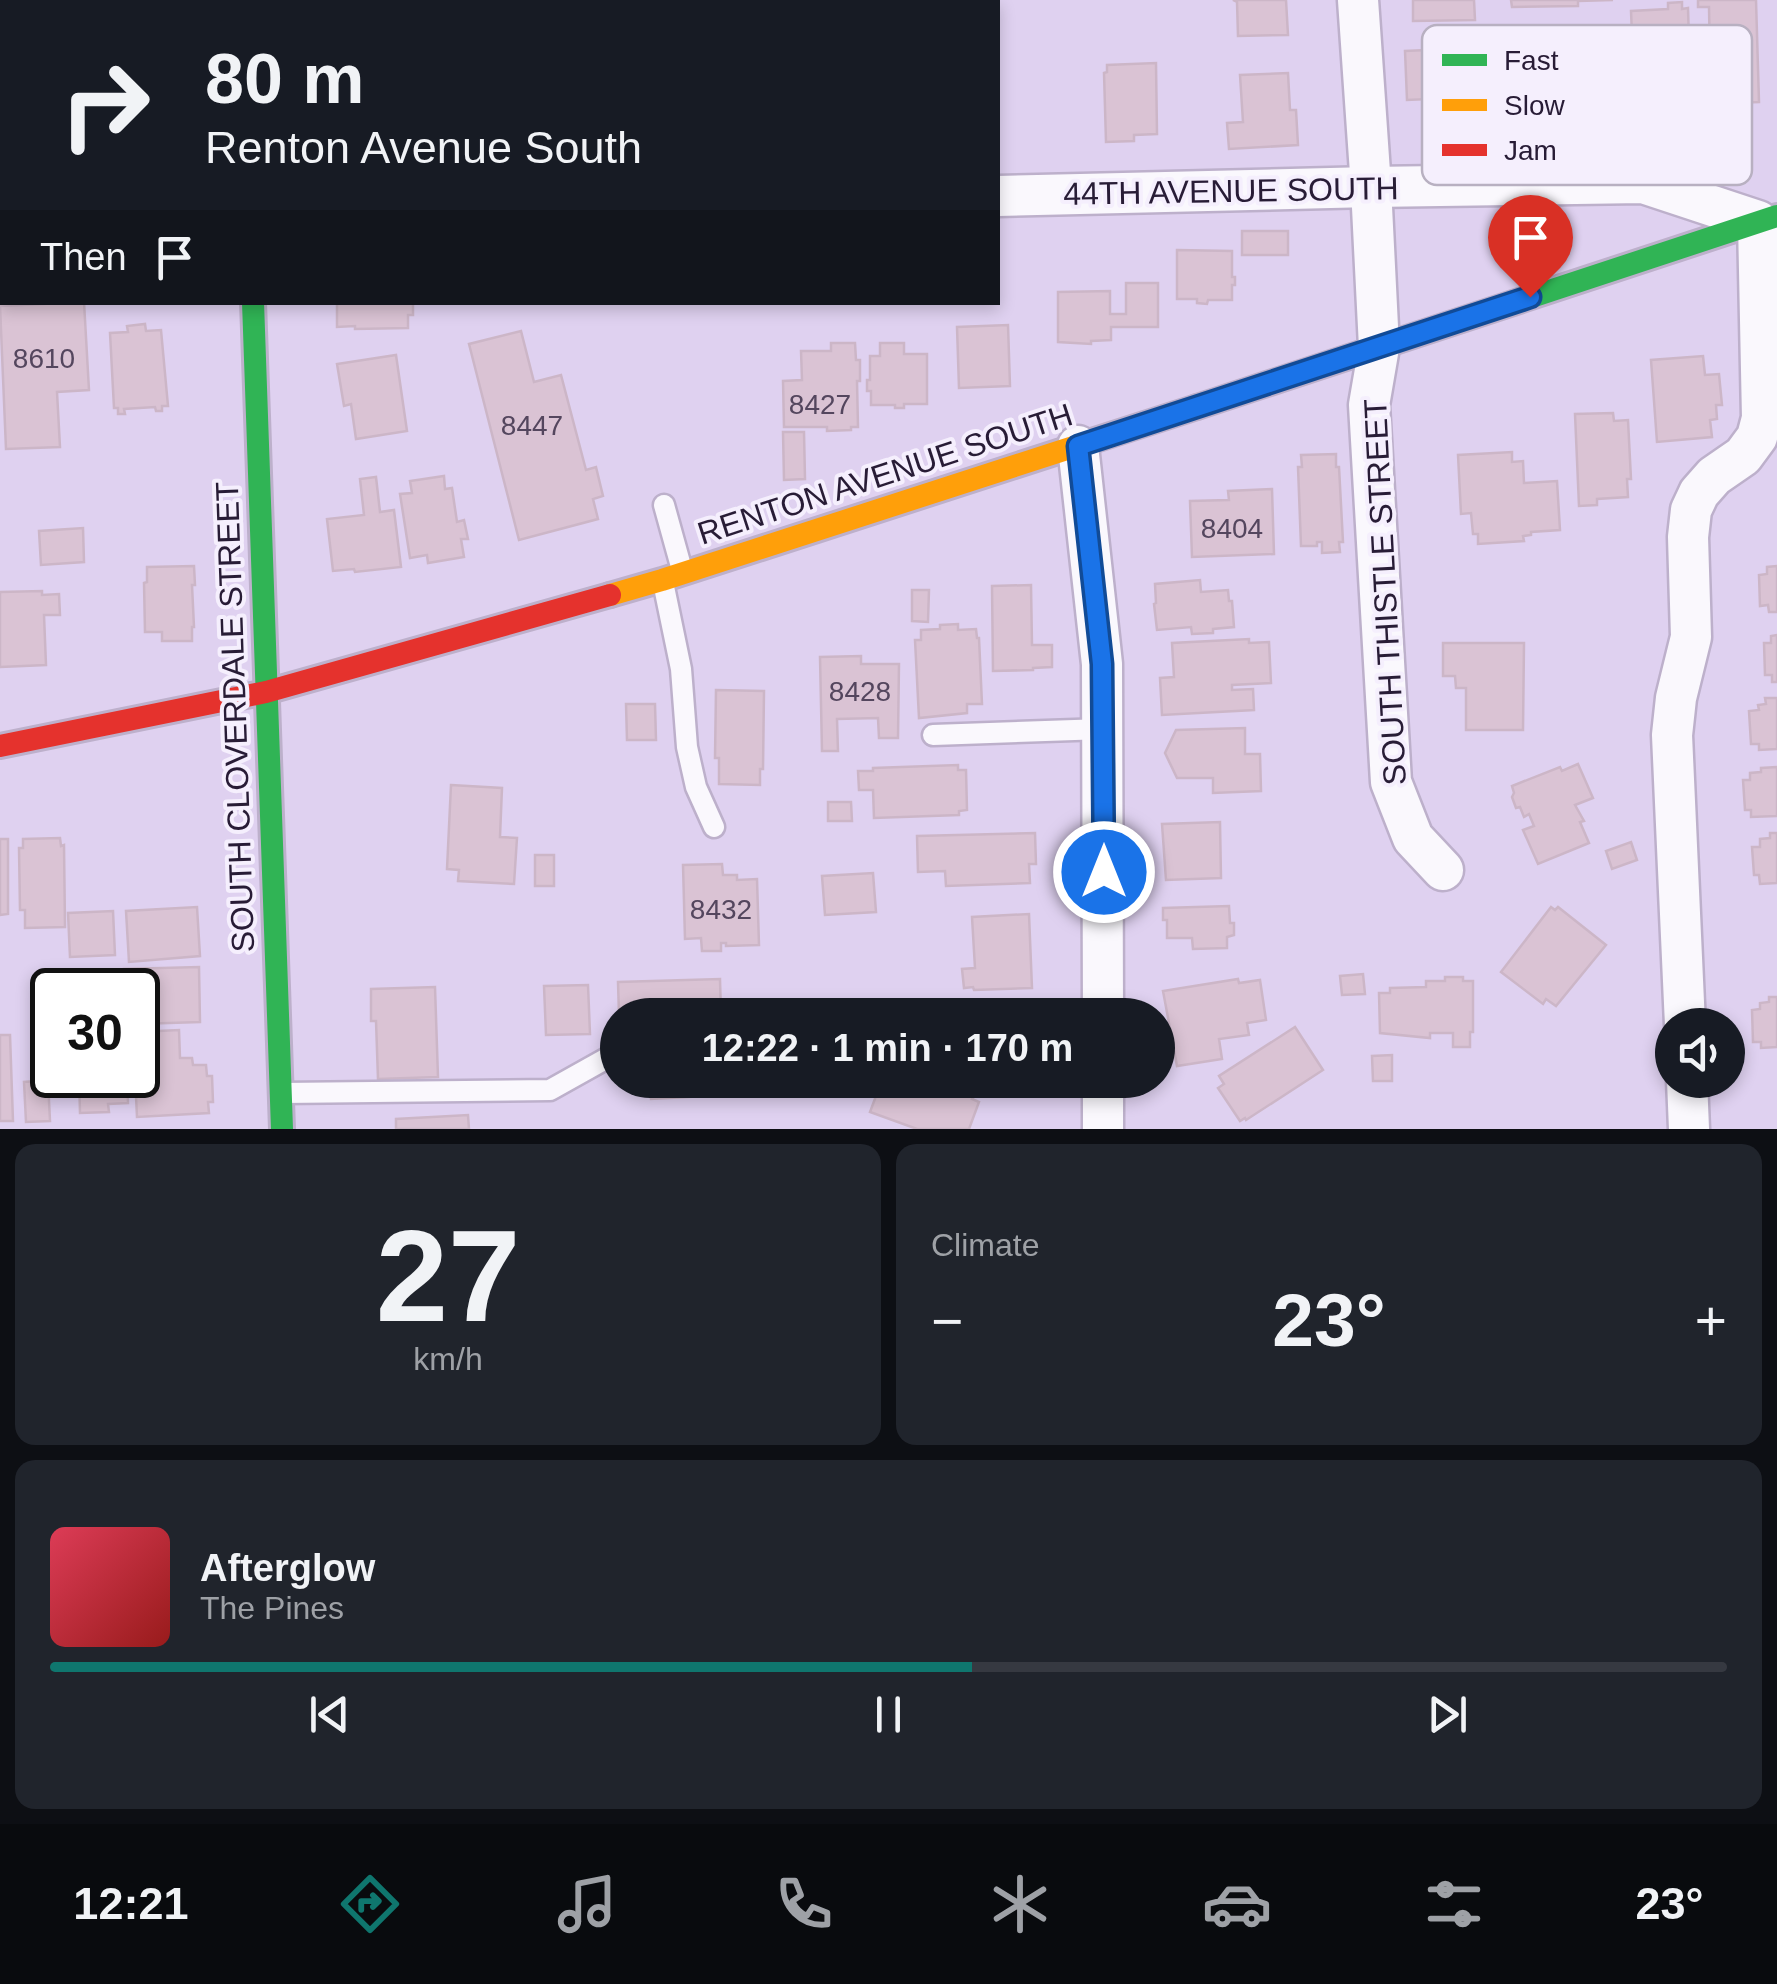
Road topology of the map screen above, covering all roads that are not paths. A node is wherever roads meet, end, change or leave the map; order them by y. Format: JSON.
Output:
{"nodes":[{"id":1,"x":1358,"y":0,"type":"edge"},
{"id":2,"x":1462,"y":185,"type":"edge"},
{"id":3,"x":1650,"y":185,"type":"edge"},
{"id":4,"x":1371,"y":186,"type":"junction"},
{"id":5,"x":1000,"y":196,"type":"edge"},
{"id":6,"x":1768,"y":219,"type":"edge"},
{"id":7,"x":253,"y":305,"type":"edge"},
{"id":8,"x":1378,"y":348,"type":"junction"},
{"id":9,"x":1078,"y":446,"type":"junction"},
{"id":10,"x":664,"y":504,"type":"dead end"},
{"id":11,"x":673,"y":576,"type":"junction"},
{"id":12,"x":266,"y":692,"type":"junction"},
{"id":13,"x":1104,"y":729,"type":"junction"},
{"id":14,"x":933,"y":735,"type":"dead end"},
{"id":15,"x":0,"y":746,"type":"edge"},
{"id":16,"x":714,"y":826,"type":"dead end"},
{"id":17,"x":1444,"y":870,"type":"dead end"},
{"id":18,"x":1103,"y":998,"type":"edge"},
{"id":19,"x":1684,"y":1008,"type":"edge"},
{"id":20,"x":600,"y":1062,"type":"edge"},
{"id":21,"x":280,"y":1093,"type":"junction"},
{"id":22,"x":1103,"y":1098,"type":"edge"},
{"id":23,"x":1688,"y":1098,"type":"edge"},
{"id":24,"x":282,"y":1129,"type":"edge"},
{"id":25,"x":1103,"y":1129,"type":"edge"},
{"id":26,"x":1689,"y":1129,"type":"edge"}],
"edges":[{"from":1,"to":4,"type":"street","name":"SOUTH THISTLE STREET"},
{"from":2,"to":4,"type":"street","name":"44TH AVENUE SOUTH"},
{"from":3,"to":6,"type":"street","name":"44TH AVENUE SOUTH"},
{"from":4,"to":5,"type":"street","name":"44TH AVENUE SOUTH"},
{"from":4,"to":8,"type":"street","name":"SOUTH THISTLE STREET"},
{"from":6,"to":8,"type":"main road","name":"RENTON AVENUE SOUTH"},
{"from":6,"to":19,"type":"street"},
{"from":7,"to":12,"type":"main road","name":"SOUTH CLOVERDALE STREET"},
{"from":8,"to":9,"type":"main road","name":"RENTON AVENUE SOUTH"},
{"from":8,"to":17,"type":"street","name":"SOUTH THISTLE STREET"},
{"from":9,"to":11,"type":"main road","name":"RENTON AVENUE SOUTH"},
{"from":9,"to":13,"type":"street"},
{"from":10,"to":11,"type":"lane"},
{"from":11,"to":12,"type":"main road","name":"RENTON AVENUE SOUTH"},
{"from":11,"to":16,"type":"lane"},
{"from":12,"to":15,"type":"main road","name":"RENTON AVENUE SOUTH"},
{"from":12,"to":21,"type":"main road","name":"SOUTH CLOVERDALE STREET"},
{"from":13,"to":14,"type":"lane"},
{"from":13,"to":18,"type":"street"},
{"from":20,"to":21,"type":"lane"},
{"from":21,"to":24,"type":"main road","name":"SOUTH CLOVERDALE STREET"},
{"from":22,"to":25,"type":"street"},
{"from":23,"to":26,"type":"street"}]}
